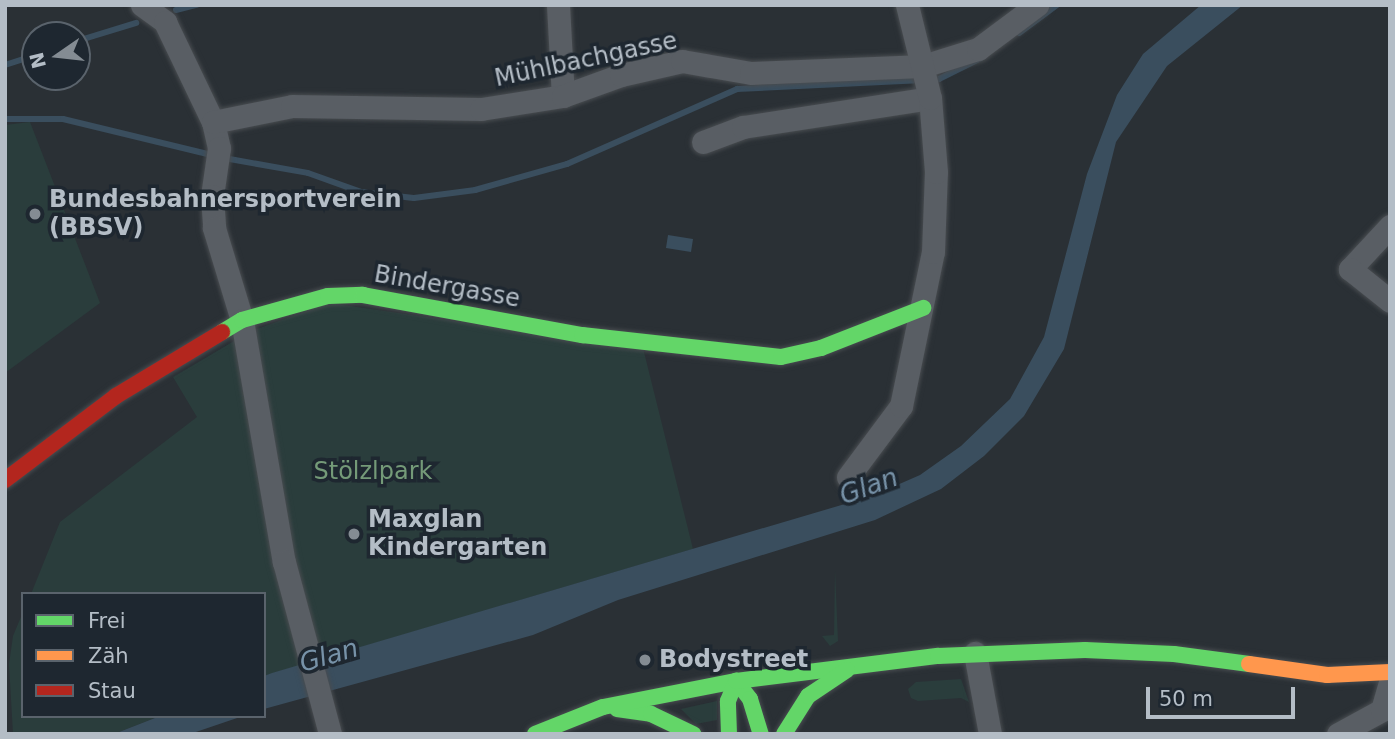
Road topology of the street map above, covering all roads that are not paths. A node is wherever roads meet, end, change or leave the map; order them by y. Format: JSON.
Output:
{"nodes":[{"id":1,"x":558,"y":5,"type":"edge"},
{"id":2,"x":906,"y":5,"type":"edge"},
{"id":3,"x":1037,"y":5,"type":"edge"},
{"id":4,"x":153,"y":13,"type":"edge"},
{"id":5,"x":926,"y":82,"type":"junction"},
{"id":6,"x":563,"y":96,"type":"junction"},
{"id":7,"x":213,"y":122,"type":"junction"},
{"id":8,"x":703,"y":142,"type":"dead end"},
{"id":9,"x":1390,"y":226,"type":"edge"},
{"id":10,"x":1390,"y":301,"type":"edge"},
{"id":11,"x":923,"y":308,"type":"junction"},
{"id":12,"x":242,"y":320,"type":"junction"},
{"id":13,"x":848,"y":477,"type":"dead end"},
{"id":14,"x":5,"y":480,"type":"edge"},
{"id":15,"x":975,"y":653,"type":"junction"},
{"id":16,"x":853,"y":667,"type":"junction"},
{"id":17,"x":1390,"y":672,"type":"edge"},
{"id":18,"x":736,"y":681,"type":"junction"},
{"id":19,"x":1390,"y":682,"type":"edge"},
{"id":20,"x":603,"y":707,"type":"junction"},
{"id":21,"x":330,"y":734,"type":"edge"},
{"id":22,"x":535,"y":734,"type":"edge"},
{"id":23,"x":693,"y":734,"type":"edge"},
{"id":24,"x":729,"y":734,"type":"edge"},
{"id":25,"x":761,"y":734,"type":"edge"},
{"id":26,"x":784,"y":734,"type":"edge"},
{"id":27,"x":990,"y":734,"type":"edge"},
{"id":28,"x":1338,"y":734,"type":"edge"}],
"edges":[{"from":1,"to":6,"type":"street"},
{"from":2,"to":5,"type":"street"},
{"from":3,"to":5,"type":"street","name":"Mühlbachgasse"},
{"from":4,"to":7,"type":"street"},
{"from":5,"to":6,"type":"street","name":"Mühlbachgasse"},
{"from":5,"to":8,"type":"street","name":"Mühlbachgasse"},
{"from":5,"to":11,"type":"street"},
{"from":6,"to":7,"type":"street","name":"Mühlbachgasse"},
{"from":7,"to":12,"type":"street"},
{"from":9,"to":10,"type":"street"},
{"from":11,"to":12,"type":"street","name":"Bindergasse"},
{"from":11,"to":13,"type":"street"},
{"from":12,"to":14,"type":"street","name":"Bindergasse"},
{"from":12,"to":21,"type":"street"},
{"from":15,"to":16,"type":"street"},
{"from":15,"to":17,"type":"street"},
{"from":15,"to":27,"type":"street"},
{"from":16,"to":18,"type":"street"},
{"from":16,"to":26,"type":"street"},
{"from":18,"to":20,"type":"street"},
{"from":18,"to":24,"type":"street"},
{"from":18,"to":25,"type":"street"},
{"from":19,"to":28,"type":"street"},
{"from":20,"to":22,"type":"street"},
{"from":20,"to":23,"type":"street"}]}
